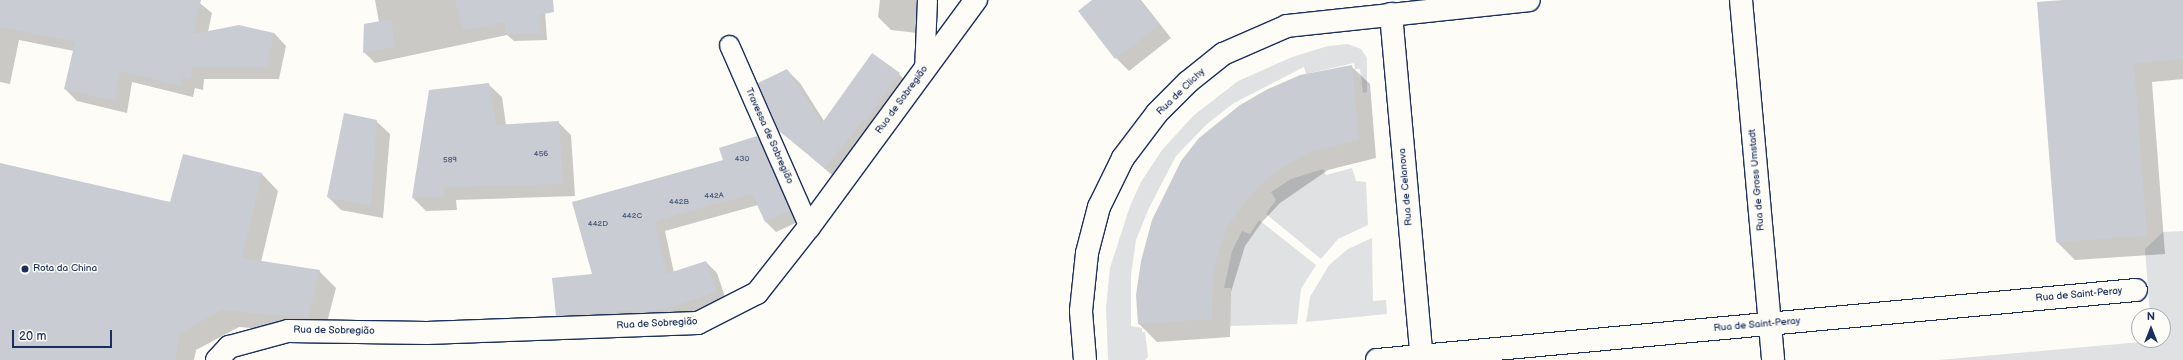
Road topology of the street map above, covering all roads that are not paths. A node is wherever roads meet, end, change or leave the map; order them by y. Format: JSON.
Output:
{"nodes":[{"id":1,"x":928,"y":0,"type":"edge"},
{"id":2,"x":976,"y":0,"type":"edge"},
{"id":3,"x":1529,"y":0,"type":"edge"},
{"id":4,"x":1741,"y":0,"type":"edge"},
{"id":5,"x":1391,"y":14,"type":"junction"},
{"id":6,"x":728,"y":45,"type":"dead end"},
{"id":7,"x":924,"y":70,"type":"junction"},
{"id":8,"x":809,"y":227,"type":"junction"},
{"id":9,"x":2136,"y":290,"type":"dead end"},
{"id":10,"x":1770,"y":324,"type":"junction"},
{"id":11,"x":1421,"y":358,"type":"edge"},
{"id":12,"x":217,"y":360,"type":"edge"},
{"id":13,"x":1084,"y":360,"type":"edge"},
{"id":14,"x":1377,"y":360,"type":"edge"},
{"id":15,"x":1773,"y":360,"type":"edge"}],
"edges":[{"from":1,"to":7,"type":"lane"},
{"from":2,"to":7,"type":"street","name":"Rua de Sobregião"},
{"from":3,"to":5,"type":"street","name":"Rua de Clichy"},
{"from":4,"to":10,"type":"street","name":"Rua de Gross Umstadt"},
{"from":5,"to":11,"type":"street","name":"Rua de Celanova"},
{"from":5,"to":13,"type":"street","name":"Rua de Clichy"},
{"from":6,"to":8,"type":"lane","name":"Travessa de Sobregião"},
{"from":7,"to":8,"type":"street","name":"Rua de Sobregião"},
{"from":8,"to":12,"type":"street","name":"Rua de Sobregião"},
{"from":9,"to":10,"type":"street","name":"Rua de Saint-Peray"},
{"from":10,"to":11,"type":"street","name":"Rua de Saint-Peray"},
{"from":10,"to":15,"type":"street","name":"Rua de Gross Umstadt"},
{"from":11,"to":14,"type":"street","name":"Rua de Saint-Peray"}]}
